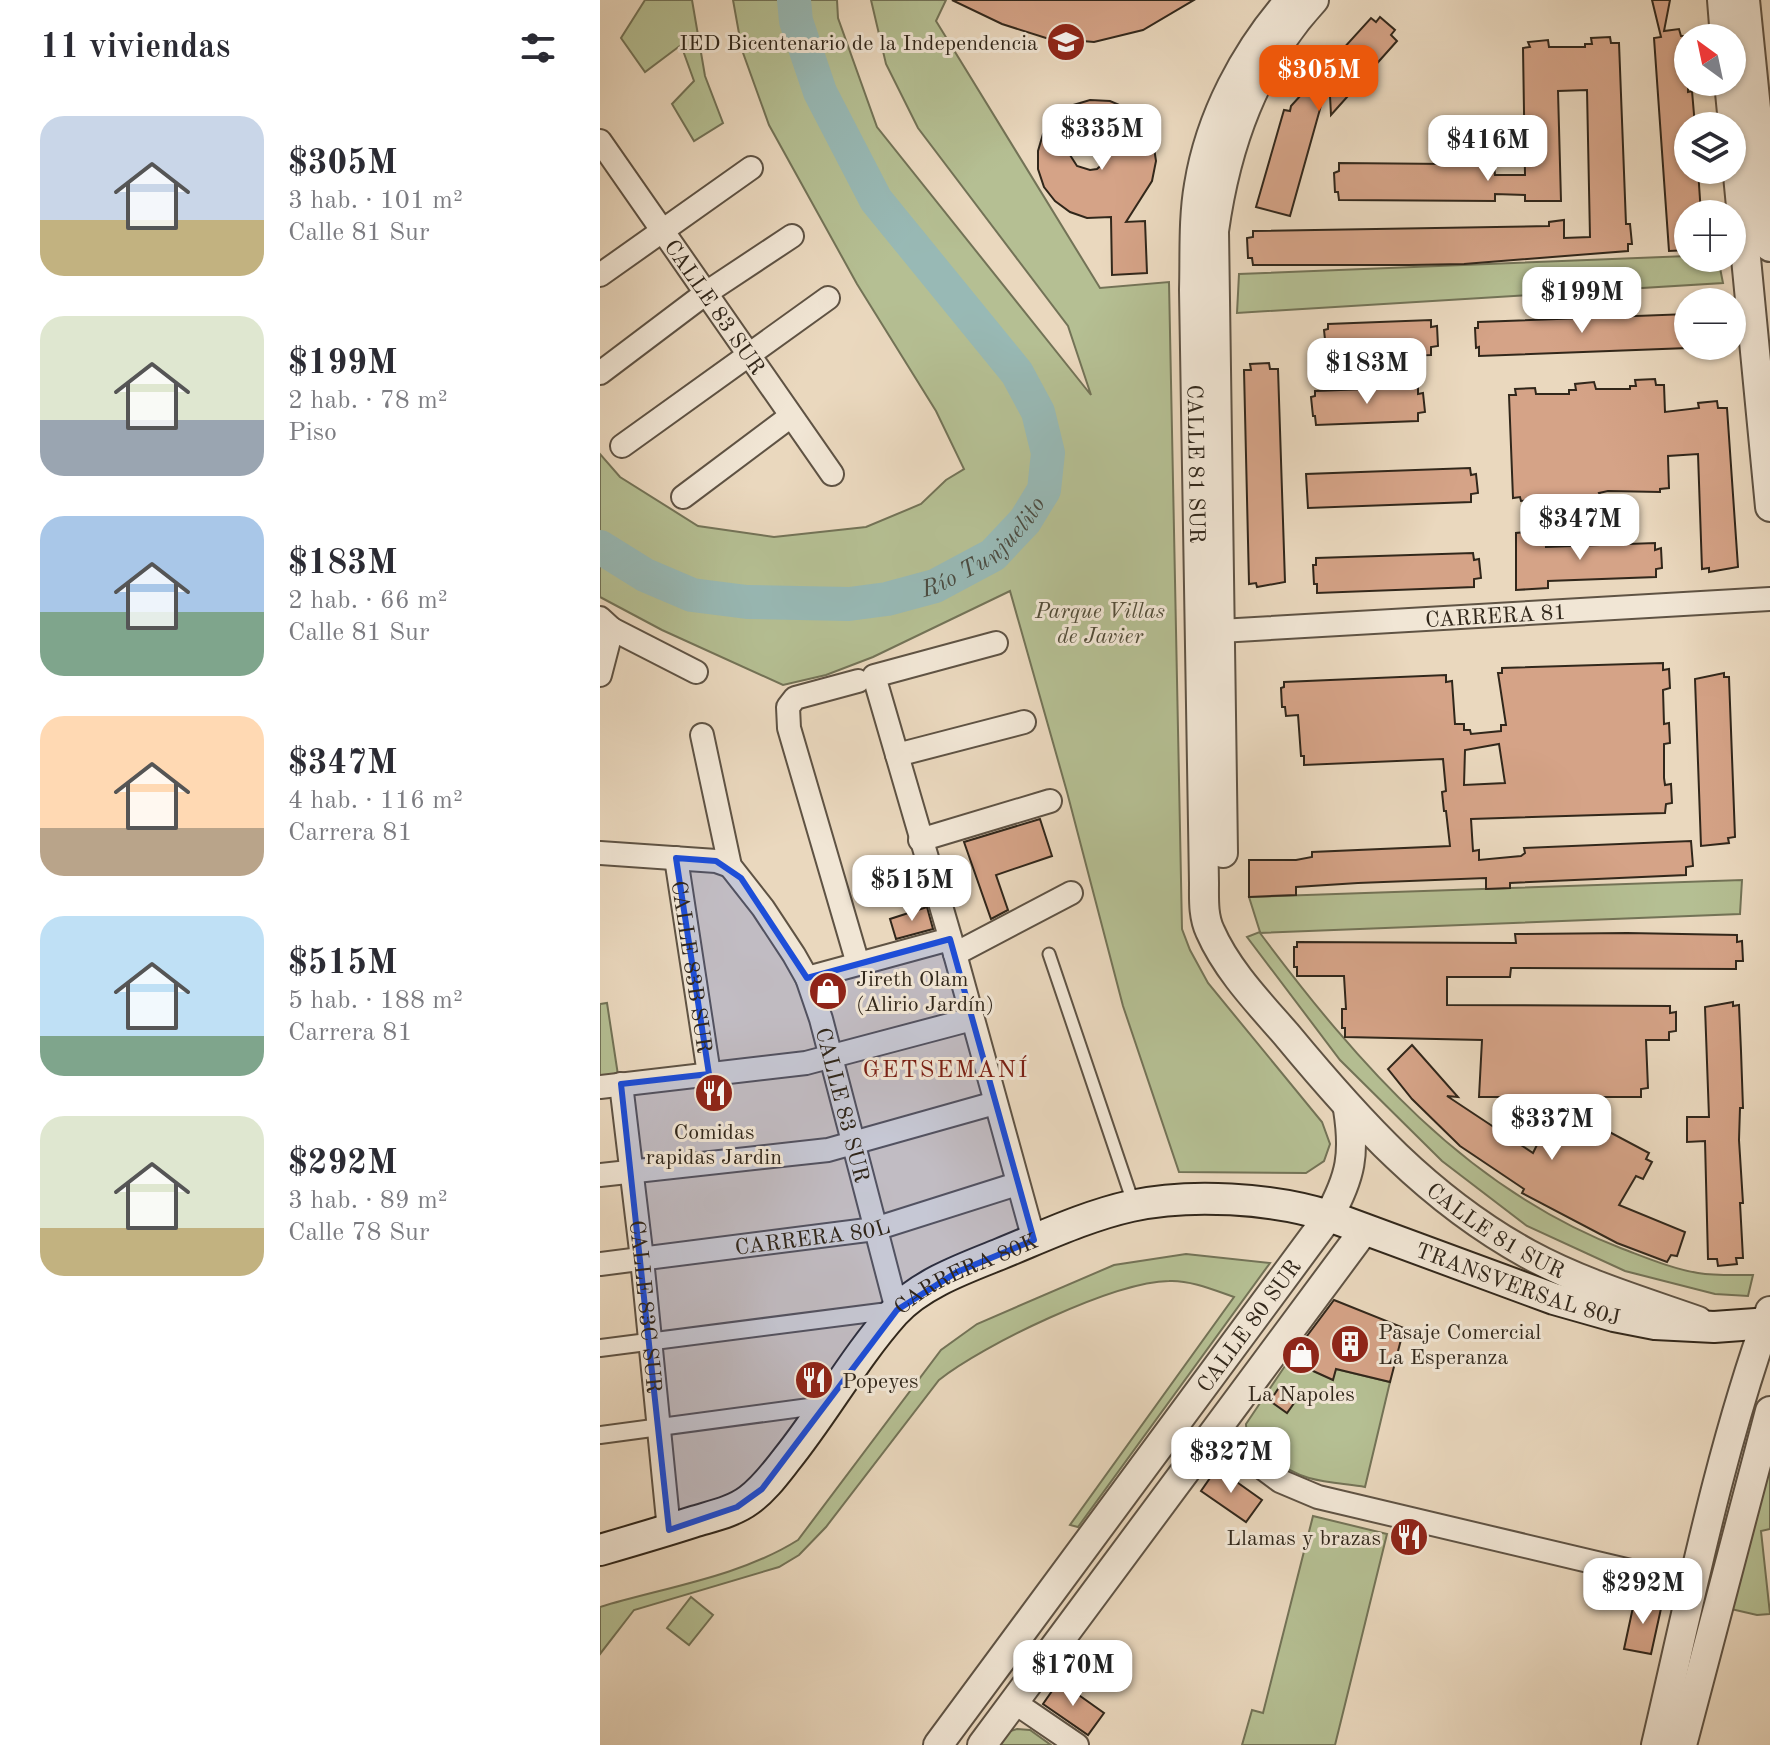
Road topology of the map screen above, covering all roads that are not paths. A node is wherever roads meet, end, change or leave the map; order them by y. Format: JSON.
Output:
{"nodes":[{"id":1,"x":1290,"y":0,"type":"edge"},
{"id":2,"x":1314,"y":0,"type":"edge"},
{"id":3,"x":1722,"y":0,"type":"edge"},
{"id":4,"x":1745,"y":0,"type":"edge"},
{"id":5,"x":1724,"y":24,"type":"edge"},
{"id":6,"x":1730,"y":96,"type":"edge"},
{"id":7,"x":600,"y":141,"type":"edge"},
{"id":8,"x":751,"y":168,"type":"dead end"},
{"id":9,"x":663,"y":230,"type":"junction"},
{"id":10,"x":792,"y":236,"type":"dead end"},
{"id":11,"x":1770,"y":247,"type":"edge"},
{"id":12,"x":600,"y":275,"type":"edge"},
{"id":13,"x":706,"y":293,"type":"junction"},
{"id":14,"x":828,"y":298,"type":"dead end"},
{"id":15,"x":749,"y":354,"type":"junction"},
{"id":16,"x":600,"y":373,"type":"edge"},
{"id":17,"x":791,"y":416,"type":"junction"},
{"id":18,"x":622,"y":446,"type":"dead end"},
{"id":19,"x":832,"y":474,"type":"dead end"},
{"id":20,"x":683,"y":497,"type":"dead end"},
{"id":21,"x":1770,"y":507,"type":"edge"},
{"id":22,"x":1770,"y":599,"type":"edge"},
{"id":23,"x":606,"y":623,"type":"edge"},
{"id":24,"x":1220,"y":631,"type":"junction"},
{"id":25,"x":996,"y":643,"type":"dead end"},
{"id":26,"x":696,"y":672,"type":"dead end"},
{"id":27,"x":600,"y":675,"type":"edge"},
{"id":28,"x":866,"y":679,"type":"junction"},
{"id":29,"x":1024,"y":722,"type":"dead end"},
{"id":30,"x":702,"y":735,"type":"dead end"},
{"id":31,"x":897,"y":755,"type":"junction"},
{"id":32,"x":1050,"y":801,"type":"dead end"},
{"id":33,"x":920,"y":840,"type":"junction"},
{"id":34,"x":600,"y":853,"type":"edge"},
{"id":35,"x":676,"y":858,"type":"junction"},
{"id":36,"x":730,"y":866,"type":"junction"},
{"id":37,"x":1071,"y":893,"type":"dead end"},
{"id":38,"x":953,"y":946,"type":"junction"},
{"id":39,"x":1221,"y":950,"type":"junction"},
{"id":40,"x":1049,"y":954,"type":"dead end"},
{"id":41,"x":858,"y":964,"type":"junction"},
{"id":42,"x":807,"y":978,"type":"junction"},
{"id":43,"x":972,"y":1019,"type":"junction"},
{"id":44,"x":831,"y":1057,"type":"junction"},
{"id":45,"x":709,"y":1074,"type":"junction"},
{"id":46,"x":611,"y":1085,"type":"edge"},
{"id":47,"x":995,"y":1103,"type":"junction"},
{"id":48,"x":1348,"y":1109,"type":"junction"},
{"id":49,"x":853,"y":1143,"type":"junction"},
{"id":50,"x":632,"y":1172,"type":"junction"},
{"id":51,"x":600,"y":1175,"type":"edge"},
{"id":52,"x":1017,"y":1184,"type":"junction"},
{"id":53,"x":1135,"y":1205,"type":"junction"},
{"id":54,"x":1329,"y":1216,"type":"junction"},
{"id":55,"x":875,"y":1229,"type":"junction"},
{"id":56,"x":1365,"y":1229,"type":"junction"},
{"id":57,"x":1034,"y":1240,"type":"junction"},
{"id":58,"x":642,"y":1259,"type":"junction"},
{"id":59,"x":600,"y":1264,"type":"edge"},
{"id":60,"x":897,"y":1310,"type":"junction"},
{"id":61,"x":1769,"y":1319,"type":"edge"},
{"id":62,"x":1714,"y":1327,"type":"junction"},
{"id":63,"x":649,"y":1342,"type":"junction"},
{"id":64,"x":600,"y":1348,"type":"edge"},
{"id":65,"x":826,"y":1405,"type":"junction"},
{"id":66,"x":1770,"y":1411,"type":"edge"},
{"id":67,"x":658,"y":1428,"type":"junction"},
{"id":68,"x":1214,"y":1432,"type":"junction"},
{"id":69,"x":600,"y":1435,"type":"edge"},
{"id":70,"x":669,"y":1530,"type":"junction"},
{"id":71,"x":600,"y":1550,"type":"edge"},
{"id":72,"x":1694,"y":1586,"type":"junction"},
{"id":73,"x":1014,"y":1702,"type":"junction"},
{"id":74,"x":938,"y":1745,"type":"edge"},
{"id":75,"x":982,"y":1745,"type":"edge"},
{"id":76,"x":1077,"y":1745,"type":"edge"},
{"id":77,"x":1656,"y":1745,"type":"edge"},
{"id":78,"x":1682,"y":1745,"type":"edge"}],
"edges":[{"from":1,"to":39,"type":"street","name":"CALLE 81 SUR"},
{"from":2,"to":24,"type":"street","name":"CALLE 81 SUR"},
{"from":3,"to":5,"type":"street"},
{"from":4,"to":11,"type":"street"},
{"from":6,"to":21,"type":"street"},
{"from":7,"to":9,"type":"street","name":"CALLE 83 SUR"},
{"from":8,"to":9,"type":"street"},
{"from":9,"to":12,"type":"street"},
{"from":9,"to":13,"type":"street","name":"CALLE 83 SUR"},
{"from":10,"to":13,"type":"street"},
{"from":13,"to":15,"type":"street","name":"CALLE 83 SUR"},
{"from":13,"to":16,"type":"street"},
{"from":14,"to":15,"type":"street"},
{"from":15,"to":17,"type":"street","name":"CALLE 83 SUR"},
{"from":15,"to":18,"type":"street"},
{"from":17,"to":19,"type":"street","name":"CALLE 83 SUR"},
{"from":17,"to":20,"type":"street"},
{"from":22,"to":24,"type":"street","name":"CARRERA 81"},
{"from":23,"to":26,"type":"street"},
{"from":23,"to":27,"type":"street"},
{"from":24,"to":39,"type":"street","name":"CALLE 81 SUR"},
{"from":25,"to":28,"type":"street"},
{"from":28,"to":31,"type":"street"},
{"from":28,"to":41,"type":"street"},
{"from":29,"to":31,"type":"street"},
{"from":30,"to":36,"type":"street","name":"CALLE 83 SUR"},
{"from":31,"to":33,"type":"street"},
{"from":32,"to":33,"type":"street"},
{"from":33,"to":38,"type":"street"},
{"from":34,"to":35,"type":"street"},
{"from":35,"to":36,"type":"street"},
{"from":35,"to":45,"type":"street","name":"CALLE 83B SUR"},
{"from":36,"to":42,"type":"street","name":"CALLE 83 SUR"},
{"from":37,"to":38,"type":"street"},
{"from":38,"to":41,"type":"street"},
{"from":38,"to":43,"type":"street"},
{"from":39,"to":48,"type":"street","name":"CALLE 81 SUR"},
{"from":40,"to":53,"type":"lane"},
{"from":41,"to":42,"type":"street"},
{"from":42,"to":44,"type":"street","name":"CALLE 83 SUR"},
{"from":43,"to":44,"type":"street"},
{"from":43,"to":47,"type":"street"},
{"from":44,"to":45,"type":"street"},
{"from":44,"to":49,"type":"street","name":"CALLE 83 SUR"},
{"from":45,"to":46,"type":"street"},
{"from":46,"to":50,"type":"street","name":"CALLE 83C SUR"},
{"from":47,"to":49,"type":"street"},
{"from":47,"to":52,"type":"street"},
{"from":48,"to":54,"type":"street"},
{"from":48,"to":62,"type":"street","name":"CALLE 81 SUR"},
{"from":49,"to":50,"type":"street"},
{"from":49,"to":55,"type":"street","name":"CALLE 83 SUR"},
{"from":50,"to":51,"type":"street"},
{"from":50,"to":58,"type":"street","name":"CALLE 83C SUR"},
{"from":52,"to":55,"type":"street","name":"CARRERA 80L"},
{"from":52,"to":57,"type":"street"},
{"from":53,"to":54,"type":"main road","name":"CARRERA 80K"},
{"from":53,"to":57,"type":"main road","name":"CARRERA 80K"},
{"from":54,"to":56,"type":"main road","name":"TRANSVERSAL 80J"},
{"from":54,"to":74,"type":"street","name":"CALLE 80 SUR"},
{"from":55,"to":58,"type":"street","name":"CARRERA 80L"},
{"from":55,"to":60,"type":"street","name":"CALLE 83 SUR"},
{"from":56,"to":62,"type":"main road","name":"TRANSVERSAL 80J"},
{"from":56,"to":68,"type":"street","name":"CALLE 80 SUR"},
{"from":57,"to":60,"type":"main road","name":"CARRERA 80K"},
{"from":58,"to":59,"type":"street","name":"CARRERA 80L"},
{"from":58,"to":63,"type":"street","name":"CALLE 83C SUR"},
{"from":60,"to":63,"type":"street","name":"CARRERA 80K"},
{"from":60,"to":65,"type":"main road"},
{"from":61,"to":62,"type":"main road","name":"TRANSVERSAL 80J"},
{"from":61,"to":72,"type":"street"},
{"from":63,"to":64,"type":"street","name":"CARRERA 80K"},
{"from":63,"to":67,"type":"street","name":"CALLE 83C SUR"},
{"from":65,"to":67,"type":"street"},
{"from":65,"to":70,"type":"main road"},
{"from":66,"to":78,"type":"street"},
{"from":67,"to":69,"type":"street"},
{"from":67,"to":70,"type":"street","name":"CALLE 83C SUR"},
{"from":68,"to":72,"type":"street"},
{"from":68,"to":73,"type":"street","name":"CALLE 80 SUR"},
{"from":70,"to":71,"type":"main road"},
{"from":72,"to":77,"type":"street"},
{"from":73,"to":75,"type":"street","name":"CALLE 80 SUR"},
{"from":73,"to":76,"type":"street"}]}
